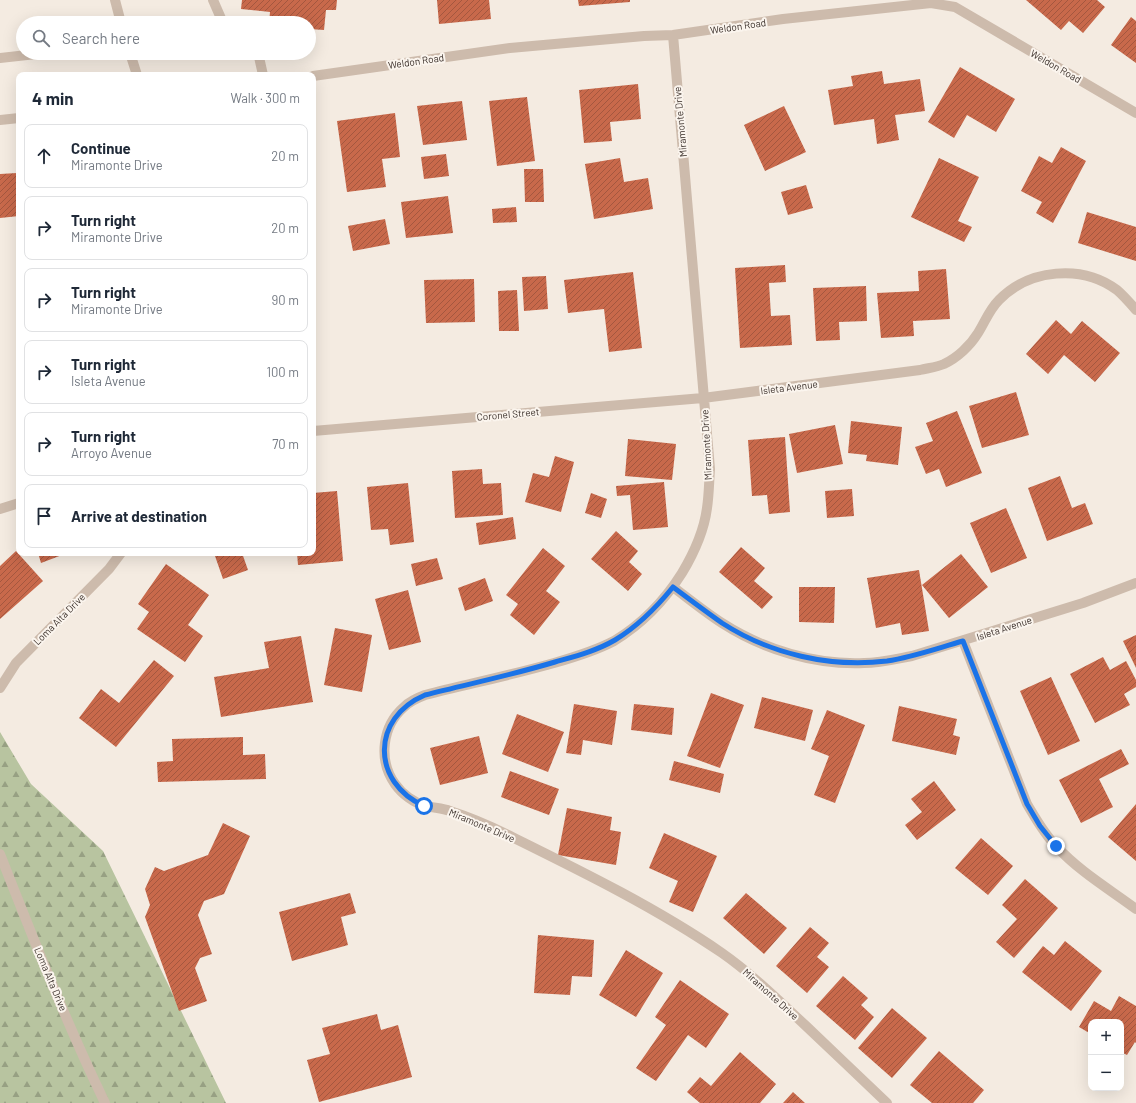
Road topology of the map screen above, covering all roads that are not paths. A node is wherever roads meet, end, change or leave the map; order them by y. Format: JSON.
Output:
{"nodes":[{"id":1,"x":115,"y":0,"type":"edge"},
{"id":2,"x":213,"y":0,"type":"edge"},
{"id":3,"x":119,"y":16,"type":"edge"},
{"id":4,"x":220,"y":16,"type":"edge"},
{"id":5,"x":673,"y":35,"type":"junction"},
{"id":6,"x":16,"y":56,"type":"edge"},
{"id":7,"x":0,"y":58,"type":"edge"},
{"id":8,"x":132,"y":60,"type":"edge"},
{"id":9,"x":260,"y":60,"type":"edge"},
{"id":10,"x":136,"y":72,"type":"edge"},
{"id":11,"x":262,"y":72,"type":"edge"},
{"id":12,"x":316,"y":76,"type":"edge"},
{"id":13,"x":1136,"y":113,"type":"edge"},
{"id":14,"x":16,"y":118,"type":"edge"},
{"id":15,"x":0,"y":120,"type":"edge"},
{"id":16,"x":1136,"y":310,"type":"edge"},
{"id":17,"x":703,"y":398,"type":"junction"},
{"id":18,"x":316,"y":431,"type":"edge"},
{"id":19,"x":16,"y":504,"type":"edge"},
{"id":20,"x":0,"y":509,"type":"edge"},
{"id":21,"x":119,"y":556,"type":"edge"},
{"id":22,"x":1136,"y":583,"type":"edge"},
{"id":23,"x":673,"y":587,"type":"junction"},
{"id":24,"x":963,"y":641,"type":"junction"},
{"id":25,"x":0,"y":688,"type":"edge"},
{"id":26,"x":0,"y":854,"type":"edge"},
{"id":27,"x":1136,"y":909,"type":"edge"},
{"id":28,"x":105,"y":1103,"type":"edge"},
{"id":29,"x":887,"y":1103,"type":"edge"}],
"edges":[{"from":1,"to":3,"type":"street"},
{"from":2,"to":4,"type":"street"},
{"from":5,"to":12,"type":"street","name":"Weldon Road"},
{"from":5,"to":13,"type":"street","name":"Weldon Road"},
{"from":5,"to":17,"type":"street","name":"Miramonte Drive"},
{"from":6,"to":7,"type":"street"},
{"from":8,"to":10,"type":"street"},
{"from":9,"to":11,"type":"street"},
{"from":14,"to":15,"type":"street"},
{"from":16,"to":17,"type":"street","name":"Isleta Avenue"},
{"from":17,"to":18,"type":"street","name":"Coronel Street"},
{"from":17,"to":23,"type":"street","name":"Miramonte Drive"},
{"from":19,"to":20,"type":"street"},
{"from":21,"to":25,"type":"street","name":"Loma Alta Drive"},
{"from":22,"to":24,"type":"street","name":"Isleta Avenue"},
{"from":23,"to":24,"type":"street","name":"Isleta Avenue"},
{"from":23,"to":29,"type":"street","name":"Miramonte Drive"},
{"from":24,"to":27,"type":"street"},
{"from":26,"to":28,"type":"street","name":"Loma Alta Drive"}]}
